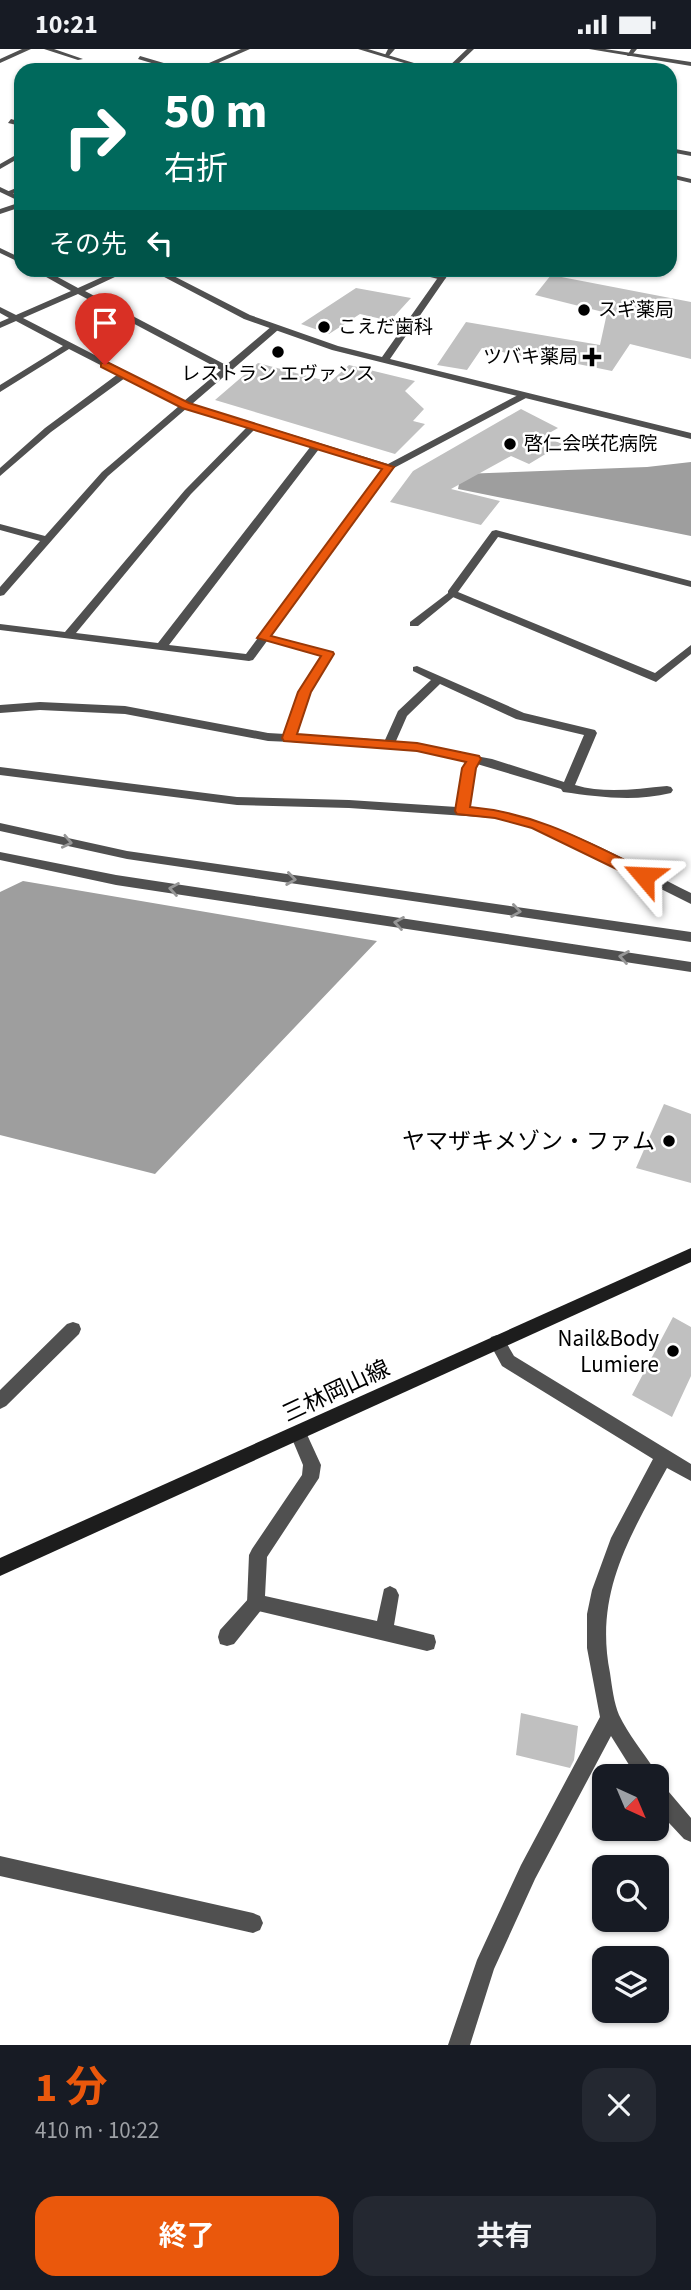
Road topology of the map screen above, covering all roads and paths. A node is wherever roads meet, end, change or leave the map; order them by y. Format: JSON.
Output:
{"nodes":[{"id":1,"x":28,"y":49,"type":"edge"},
{"id":2,"x":47,"y":49,"type":"edge"},
{"id":3,"x":247,"y":49,"type":"edge"},
{"id":4,"x":361,"y":49,"type":"edge"},
{"id":5,"x":392,"y":49,"type":"edge"},
{"id":6,"x":471,"y":49,"type":"edge"},
{"id":7,"x":592,"y":49,"type":"edge"},
{"id":8,"x":631,"y":52,"type":"edge"},
{"id":9,"x":386,"y":56,"type":"junction"},
{"id":10,"x":140,"y":58,"type":"dead end"},
{"id":11,"x":80,"y":59,"type":"dead end"},
{"id":12,"x":0,"y":61,"type":"edge"},
{"id":13,"x":675,"y":62,"type":"joint"},
{"id":14,"x":158,"y":63,"type":"edge"},
{"id":15,"x":215,"y":63,"type":"edge"},
{"id":16,"x":410,"y":63,"type":"edge"},
{"id":17,"x":456,"y":63,"type":"edge"},
{"id":18,"x":691,"y":64,"type":"edge"},
{"id":19,"x":11,"y":121,"type":"dead end"},
{"id":20,"x":14,"y":122,"type":"edge"},
{"id":21,"x":51,"y":277,"type":"edge"},
{"id":22,"x":109,"y":277,"type":"edge"},
{"id":23,"x":169,"y":277,"type":"edge"},
{"id":24,"x":443,"y":277,"type":"edge"},
{"id":25,"x":76,"y":291,"type":"junction"},
{"id":26,"x":0,"y":310,"type":"edge"},
{"id":27,"x":14,"y":317,"type":"junction"},
{"id":28,"x":0,"y":325,"type":"edge"},
{"id":29,"x":275,"y":328,"type":"junction"},
{"id":30,"x":68,"y":346,"type":"junction"},
{"id":31,"x":384,"y":361,"type":"junction"},
{"id":32,"x":229,"y":370,"type":"junction"},
{"id":33,"x":124,"y":375,"type":"junction"},
{"id":34,"x":0,"y":389,"type":"edge"},
{"id":35,"x":523,"y":396,"type":"junction"},
{"id":36,"x":185,"y":405,"type":"junction"},
{"id":37,"x":253,"y":426,"type":"junction"},
{"id":38,"x":691,"y":436,"type":"edge"},
{"id":39,"x":316,"y":446,"type":"junction"},
{"id":40,"x":389,"y":467,"type":"junction"},
{"id":41,"x":0,"y":473,"type":"edge"},
{"id":42,"x":0,"y":527,"type":"edge"},
{"id":43,"x":47,"y":540,"type":"junction"},
{"id":44,"x":6,"y":579,"type":"edge"},
{"id":45,"x":691,"y":584,"type":"edge"},
{"id":46,"x":0,"y":593,"type":"edge"},
{"id":47,"x":452,"y":593,"type":"junction"},
{"id":48,"x":414,"y":624,"type":"dead end"},
{"id":49,"x":0,"y":627,"type":"edge"},
{"id":50,"x":67,"y":637,"type":"junction"},
{"id":51,"x":264,"y":638,"type":"junction"},
{"id":52,"x":161,"y":647,"type":"junction"},
{"id":53,"x":691,"y":648,"type":"edge"},
{"id":54,"x":417,"y":669,"type":"dead end"},
{"id":55,"x":439,"y":679,"type":"junction"},
{"id":56,"x":0,"y":709,"type":"edge"},
{"id":57,"x":289,"y":738,"type":"junction"},
{"id":58,"x":389,"y":744,"type":"junction"},
{"id":59,"x":474,"y":759,"type":"junction"},
{"id":60,"x":0,"y":771,"type":"edge"},
{"id":61,"x":567,"y":789,"type":"junction"},
{"id":62,"x":667,"y":790,"type":"dead end"},
{"id":63,"x":462,"y":811,"type":"junction"},
{"id":64,"x":0,"y":827,"type":"edge"},
{"id":65,"x":0,"y":856,"type":"edge"},
{"id":66,"x":691,"y":899,"type":"edge"},
{"id":67,"x":691,"y":937,"type":"edge"},
{"id":68,"x":691,"y":967,"type":"edge"},
{"id":69,"x":691,"y":1255,"type":"edge"},
{"id":70,"x":73,"y":1329,"type":"dead end"},
{"id":71,"x":497,"y":1342,"type":"junction"},
{"id":72,"x":0,"y":1401,"type":"edge"},
{"id":73,"x":298,"y":1434,"type":"junction"},
{"id":74,"x":664,"y":1457,"type":"junction"},
{"id":75,"x":691,"y":1473,"type":"edge"},
{"id":76,"x":0,"y":1567,"type":"edge"},
{"id":77,"x":390,"y":1595,"type":"dead end"},
{"id":78,"x":256,"y":1603,"type":"junction"},
{"id":79,"x":384,"y":1632,"type":"junction"},
{"id":80,"x":227,"y":1637,"type":"dead end"},
{"id":81,"x":427,"y":1642,"type":"dead end"},
{"id":82,"x":610,"y":1718,"type":"junction"},
{"id":83,"x":639,"y":1764,"type":"edge"},
{"id":84,"x":669,"y":1810,"type":"edge"},
{"id":85,"x":691,"y":1832,"type":"edge"},
{"id":86,"x":0,"y":1866,"type":"edge"},
{"id":87,"x":253,"y":1923,"type":"dead end"},
{"id":88,"x":459,"y":2045,"type":"edge"}],
"edges":[{"from":1,"to":12,"type":"street"},
{"from":2,"to":11,"type":"street"},
{"from":3,"to":15,"type":"street"},
{"from":4,"to":9,"type":"street"},
{"from":5,"to":9,"type":"street"},
{"from":6,"to":17,"type":"street"},
{"from":7,"to":8,"type":"street"},
{"from":8,"to":13,"type":"street"},
{"from":9,"to":16,"type":"street"},
{"from":10,"to":14,"type":"street"},
{"from":13,"to":18,"type":"street"},
{"from":19,"to":20,"type":"street"},
{"from":21,"to":25,"type":"street"},
{"from":22,"to":25,"type":"street"},
{"from":23,"to":29,"type":"street"},
{"from":24,"to":31,"type":"street"},
{"from":25,"to":27,"type":"street"},
{"from":25,"to":32,"type":"street"},
{"from":26,"to":27,"type":"street"},
{"from":27,"to":28,"type":"street"},
{"from":27,"to":30,"type":"street"},
{"from":29,"to":31,"type":"street"},
{"from":29,"to":32,"type":"street"},
{"from":30,"to":33,"type":"street"},
{"from":30,"to":34,"type":"street"},
{"from":31,"to":35,"type":"street"},
{"from":32,"to":36,"type":"street"},
{"from":33,"to":36,"type":"street"},
{"from":33,"to":41,"type":"street"},
{"from":35,"to":38,"type":"street"},
{"from":35,"to":40,"type":"street"},
{"from":36,"to":37,"type":"street"},
{"from":36,"to":43,"type":"street"},
{"from":37,"to":39,"type":"street"},
{"from":37,"to":50,"type":"street"},
{"from":39,"to":40,"type":"street"},
{"from":39,"to":52,"type":"street"},
{"from":40,"to":51,"type":"street"},
{"from":42,"to":43,"type":"street"},
{"from":43,"to":44,"type":"street"},
{"from":44,"to":46,"type":"street"},
{"from":45,"to":47,"type":"street"},
{"from":47,"to":48,"type":"street"},
{"from":47,"to":53,"type":"street"},
{"from":49,"to":50,"type":"street"},
{"from":50,"to":52,"type":"street"},
{"from":51,"to":52,"type":"street"},
{"from":51,"to":57,"type":"street"},
{"from":54,"to":55,"type":"street"},
{"from":55,"to":58,"type":"street"},
{"from":55,"to":61,"type":"street"},
{"from":56,"to":57,"type":"street"},
{"from":57,"to":58,"type":"street"},
{"from":58,"to":59,"type":"street"},
{"from":59,"to":61,"type":"street"},
{"from":59,"to":63,"type":"street"},
{"from":60,"to":63,"type":"street"},
{"from":61,"to":62,"type":"street"},
{"from":63,"to":66,"type":"street"},
{"from":64,"to":67,"type":"street","one_way":true},
{"from":68,"to":65,"type":"street","one_way":true},
{"from":69,"to":71,"type":"main road","name":"三林岡山線"},
{"from":70,"to":72,"type":"street"},
{"from":71,"to":73,"type":"main road","name":"三林岡山線"},
{"from":71,"to":74,"type":"street"},
{"from":73,"to":76,"type":"main road","name":"三林岡山線"},
{"from":73,"to":78,"type":"street"},
{"from":74,"to":75,"type":"street"},
{"from":74,"to":82,"type":"street"},
{"from":77,"to":79,"type":"street"},
{"from":78,"to":79,"type":"street"},
{"from":78,"to":80,"type":"street"},
{"from":79,"to":81,"type":"street"},
{"from":82,"to":83,"type":"street"},
{"from":82,"to":88,"type":"street"},
{"from":84,"to":85,"type":"street"},
{"from":86,"to":87,"type":"street"}]}
